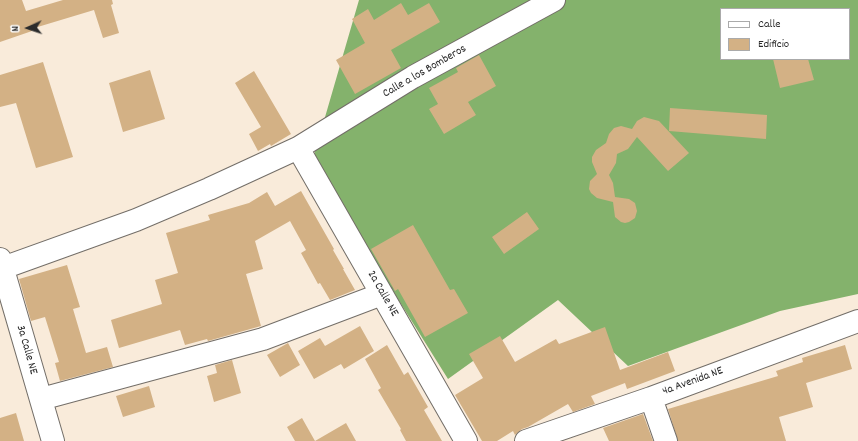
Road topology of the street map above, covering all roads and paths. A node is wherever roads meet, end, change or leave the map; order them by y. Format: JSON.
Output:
{"nodes":[{"id":1,"x":554,"y":0,"type":"edge"},
{"id":2,"x":298,"y":148,"type":"junction"},
{"id":3,"x":1,"y":266,"type":"edge"},
{"id":4,"x":382,"y":294,"type":"junction"},
{"id":5,"x":858,"y":321,"type":"edge"},
{"id":6,"x":651,"y":398,"type":"junction"},
{"id":7,"x":40,"y":399,"type":"junction"},
{"id":8,"x":53,"y":441,"type":"edge"},
{"id":9,"x":466,"y":441,"type":"edge"},
{"id":10,"x":526,"y":441,"type":"edge"},
{"id":11,"x":666,"y":441,"type":"edge"}],
"edges":[{"from":1,"to":2,"type":"street","name":"Calle a los Bomberos"},
{"from":2,"to":3,"type":"street","name":"Calle a los Bomberos"},
{"from":2,"to":4,"type":"street","name":"2a Calle NE"},
{"from":3,"to":7,"type":"street","name":"3a Calle NE"},
{"from":4,"to":7,"type":"street"},
{"from":4,"to":9,"type":"street","name":"2a Calle NE"},
{"from":5,"to":6,"type":"street","name":"4a Avenida NE"},
{"from":6,"to":10,"type":"street","name":"4a Avenida NE"},
{"from":6,"to":11,"type":"street"},
{"from":7,"to":8,"type":"street","name":"3a Calle NE"}]}
